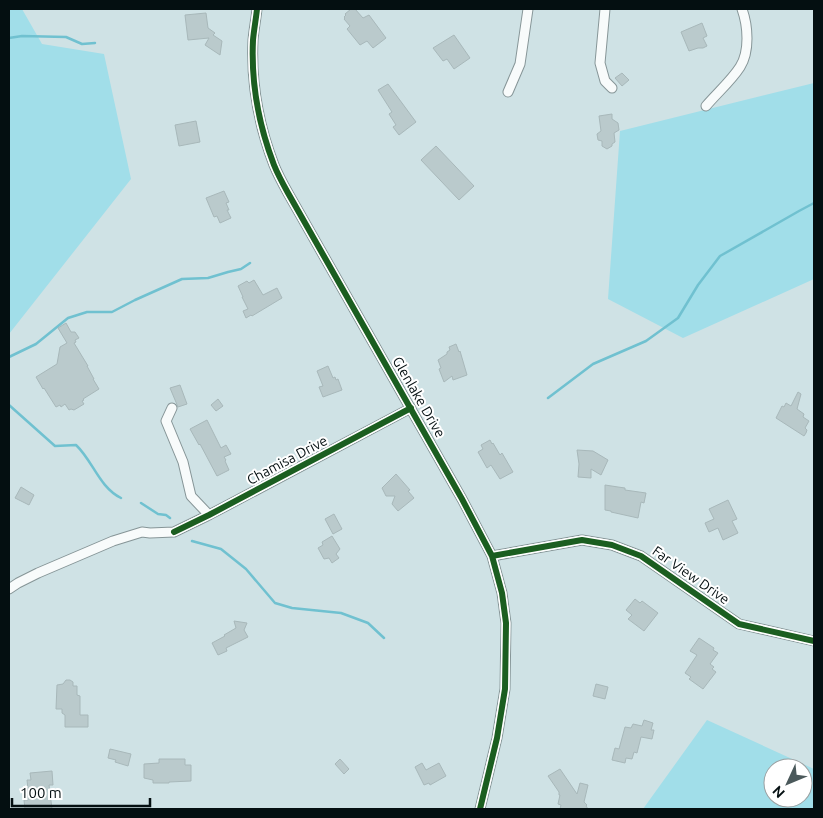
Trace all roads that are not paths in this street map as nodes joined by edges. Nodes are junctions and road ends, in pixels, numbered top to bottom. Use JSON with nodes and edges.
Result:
{"nodes":[{"id":1,"x":257,"y":9,"type":"edge"},
{"id":2,"x":528,"y":9,"type":"edge"},
{"id":3,"x":605,"y":9,"type":"edge"},
{"id":4,"x":742,"y":9,"type":"edge"},
{"id":5,"x":612,"y":88,"type":"dead end"},
{"id":6,"x":508,"y":92,"type":"dead end"},
{"id":7,"x":706,"y":106,"type":"dead end"},
{"id":8,"x":172,"y":408,"type":"dead end"},
{"id":9,"x":411,"y":408,"type":"junction"},
{"id":10,"x":209,"y":515,"type":"junction"},
{"id":11,"x":492,"y":556,"type":"junction"},
{"id":12,"x":9,"y":589,"type":"edge"},
{"id":13,"x":814,"y":641,"type":"edge"},
{"id":14,"x":480,"y":809,"type":"edge"}],
"edges":[{"from":1,"to":9,"type":"street","name":"Glenlake Drive"},
{"from":2,"to":6,"type":"street"},
{"from":3,"to":5,"type":"street"},
{"from":4,"to":7,"type":"street"},
{"from":8,"to":10,"type":"street"},
{"from":9,"to":10,"type":"street","name":"Chamisa Drive"},
{"from":9,"to":11,"type":"street","name":"Glenlake Drive"},
{"from":10,"to":12,"type":"street","name":"Chamisa Drive"},
{"from":11,"to":13,"type":"street","name":"Far View Drive"},
{"from":11,"to":14,"type":"street","name":"Glenlake Drive"}]}
